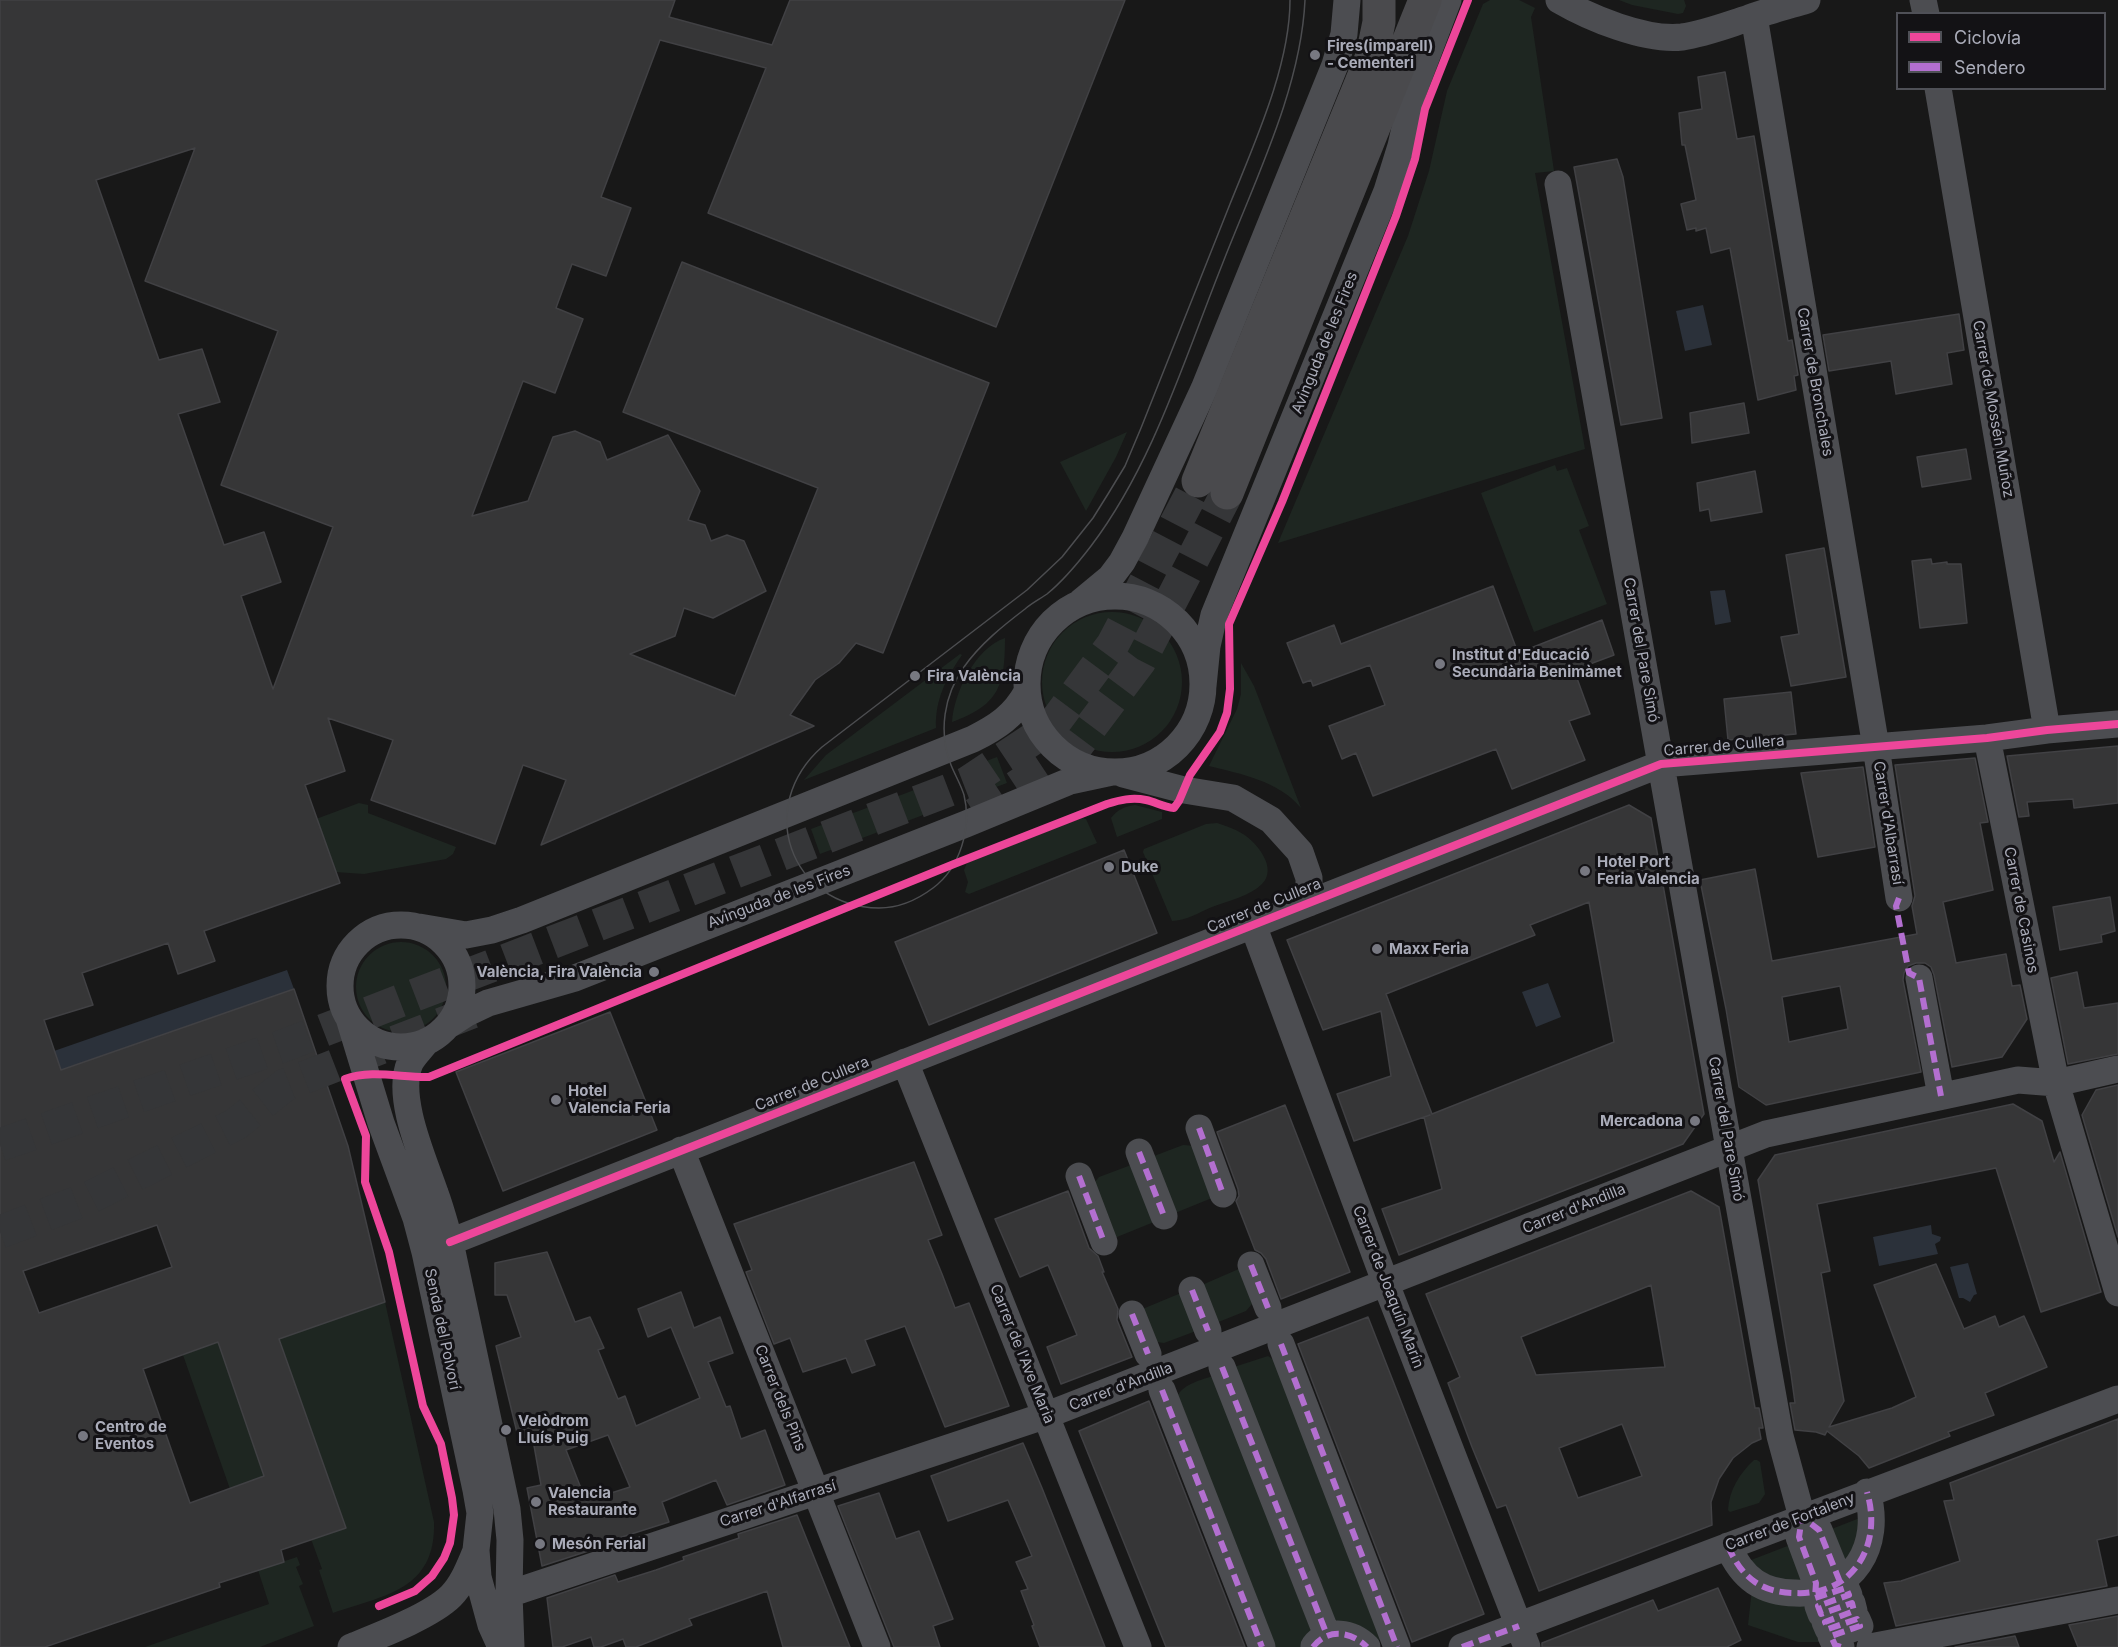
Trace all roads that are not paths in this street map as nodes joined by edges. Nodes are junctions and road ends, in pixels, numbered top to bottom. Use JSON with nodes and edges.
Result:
{"nodes":[{"id":1,"x":1347,"y":0,"type":"edge"},
{"id":2,"x":1379,"y":0,"type":"edge"},
{"id":3,"x":1425,"y":0,"type":"edge"},
{"id":4,"x":1448,"y":0,"type":"edge"},
{"id":5,"x":1806,"y":0,"type":"edge"},
{"id":6,"x":1574,"y":4,"type":"edge"},
{"id":7,"x":1754,"y":16,"type":"junction"},
{"id":8,"x":1938,"y":90,"type":"edge"},
{"id":9,"x":1558,"y":184,"type":"dead end"},
{"id":10,"x":1081,"y":602,"type":"junction"},
{"id":11,"x":1203,"y":686,"type":"junction"},
{"id":12,"x":1027,"y":692,"type":"junction"},
{"id":13,"x":2118,"y":724,"type":"edge"},
{"id":14,"x":2048,"y":730,"type":"junction"},
{"id":15,"x":1987,"y":738,"type":"junction"},
{"id":16,"x":1876,"y":747,"type":"junction"},
{"id":17,"x":1661,"y":764,"type":"junction"},
{"id":18,"x":1117,"y":773,"type":"junction"},
{"id":19,"x":1899,"y":898,"type":"dead end"},
{"id":20,"x":1309,"y":903,"type":"junction"},
{"id":21,"x":1253,"y":925,"type":"junction"},
{"id":22,"x":419,"y":927,"type":"junction"},
{"id":23,"x":1919,"y":978,"type":"dead end"},
{"id":24,"x":349,"y":1018,"type":"junction"},
{"id":25,"x":437,"y":1034,"type":"junction"},
{"id":26,"x":905,"y":1062,"type":"junction"},
{"id":27,"x":2118,"y":1069,"type":"edge"},
{"id":28,"x":2056,"y":1083,"type":"junction"},
{"id":29,"x":1941,"y":1096,"type":"junction"},
{"id":30,"x":1198,"y":1128,"type":"dead end"},
{"id":31,"x":1729,"y":1148,"type":"junction"},
{"id":32,"x":681,"y":1150,"type":"junction"},
{"id":33,"x":1139,"y":1152,"type":"dead end"},
{"id":34,"x":1078,"y":1176,"type":"dead end"},
{"id":35,"x":1223,"y":1194,"type":"dead end"},
{"id":36,"x":1164,"y":1216,"type":"dead end"},
{"id":37,"x":450,"y":1242,"type":"junction"},
{"id":38,"x":1104,"y":1242,"type":"dead end"},
{"id":39,"x":1251,"y":1264,"type":"dead end"},
{"id":40,"x":1386,"y":1284,"type":"junction"},
{"id":41,"x":1192,"y":1290,"type":"dead end"},
{"id":42,"x":2118,"y":1293,"type":"edge"},
{"id":43,"x":1268,"y":1308,"type":"dead end"},
{"id":44,"x":1132,"y":1314,"type":"dead end"},
{"id":45,"x":1208,"y":1331,"type":"dead end"},
{"id":46,"x":1281,"y":1344,"type":"dead end"},
{"id":47,"x":1148,"y":1354,"type":"dead end"},
{"id":48,"x":1222,"y":1367,"type":"dead end"},
{"id":49,"x":1162,"y":1390,"type":"dead end"},
{"id":50,"x":2118,"y":1399,"type":"edge"},
{"id":51,"x":1047,"y":1415,"type":"junction"},
{"id":52,"x":817,"y":1491,"type":"junction"},
{"id":53,"x":1867,"y":1492,"type":"junction"},
{"id":54,"x":1802,"y":1517,"type":"junction"},
{"id":55,"x":1728,"y":1546,"type":"junction"},
{"id":56,"x":476,"y":1550,"type":"junction"},
{"id":57,"x":1824,"y":1591,"type":"junction"},
{"id":58,"x":508,"y":1594,"type":"junction"},
{"id":59,"x":2118,"y":1600,"type":"edge"},
{"id":60,"x":1523,"y":1636,"type":"edge"},
{"id":61,"x":1320,"y":1641,"type":"edge"},
{"id":62,"x":351,"y":1647,"type":"edge"},
{"id":63,"x":501,"y":1647,"type":"edge"},
{"id":64,"x":511,"y":1647,"type":"edge"},
{"id":65,"x":877,"y":1647,"type":"edge"},
{"id":66,"x":1138,"y":1647,"type":"edge"},
{"id":67,"x":1262,"y":1647,"type":"edge"},
{"id":68,"x":1367,"y":1647,"type":"edge"},
{"id":69,"x":1397,"y":1647,"type":"edge"},
{"id":70,"x":1462,"y":1647,"type":"edge"},
{"id":71,"x":1841,"y":1647,"type":"edge"},
{"id":72,"x":1869,"y":1647,"type":"edge"}],
"edges":[{"from":1,"to":10,"type":"street"},
{"from":2,"to":3,"type":"main road"},
{"from":4,"to":11,"type":"street","name":"Avinguda de les Fires"},
{"from":5,"to":7,"type":"street"},
{"from":6,"to":7,"type":"street"},
{"from":7,"to":16,"type":"street","name":"Carrer de Bronchales"},
{"from":8,"to":14,"type":"street","name":"Carrer de Mossén Muñoz"},
{"from":9,"to":17,"type":"street","name":"Carrer del Pare Simó"},
{"from":10,"to":11,"type":"street"},
{"from":10,"to":12,"type":"street"},
{"from":11,"to":18,"type":"street"},
{"from":12,"to":18,"type":"street"},
{"from":12,"to":22,"type":"street"},
{"from":13,"to":14,"type":"street","name":"Carrer de Cullera"},
{"from":14,"to":15,"type":"street","name":"Carrer de Cullera"},
{"from":15,"to":16,"type":"street","name":"Carrer de Cullera"},
{"from":15,"to":28,"type":"street","name":"Carrer de Casinos"},
{"from":16,"to":17,"type":"street","name":"Carrer de Cullera"},
{"from":16,"to":19,"type":"street","name":"Carrer d'Albarrasí"},
{"from":17,"to":20,"type":"street","name":"Carrer de Cullera"},
{"from":17,"to":31,"type":"street","name":"Carrer del Pare Simó"},
{"from":18,"to":20,"type":"street"},
{"from":18,"to":25,"type":"street","name":"Avinguda de les Fires"},
{"from":20,"to":21,"type":"street","name":"Carrer de Cullera"},
{"from":21,"to":26,"type":"street","name":"Carrer de Cullera"},
{"from":21,"to":40,"type":"street","name":"Carrer de Joaquín Marín"},
{"from":22,"to":24,"type":"street"},
{"from":22,"to":25,"type":"street"},
{"from":23,"to":29,"type":"street"},
{"from":24,"to":25,"type":"street"},
{"from":24,"to":56,"type":"street","name":"Senda del Polvorí"},
{"from":25,"to":37,"type":"street","name":"Senda del Polvorí"},
{"from":26,"to":32,"type":"street","name":"Carrer de Cullera"},
{"from":26,"to":51,"type":"street","name":"Carrer de l'Ave Maria"},
{"from":27,"to":28,"type":"street","name":"Carrer d'Andilla"},
{"from":28,"to":29,"type":"street","name":"Carrer d'Andilla"},
{"from":28,"to":42,"type":"street","name":"Carrer de Casinos"},
{"from":29,"to":31,"type":"street","name":"Carrer d'Andilla"},
{"from":30,"to":35,"type":"street"},
{"from":31,"to":40,"type":"street","name":"Carrer d'Andilla"},
{"from":31,"to":54,"type":"street","name":"Carrer del Pare Simó"},
{"from":32,"to":37,"type":"street","name":"Carrer de Cullera"},
{"from":32,"to":52,"type":"street","name":"Carrer dels Pins"},
{"from":33,"to":36,"type":"street"},
{"from":34,"to":38,"type":"street"},
{"from":37,"to":58,"type":"street","name":"Senda del Polvorí"},
{"from":39,"to":43,"type":"street"},
{"from":40,"to":51,"type":"street","name":"Carrer d'Andilla"},
{"from":40,"to":60,"type":"street","name":"Carrer de Joaquín Marín"},
{"from":41,"to":45,"type":"street"},
{"from":44,"to":47,"type":"street"},
{"from":46,"to":69,"type":"street"},
{"from":48,"to":61,"type":"street"},
{"from":49,"to":67,"type":"street"},
{"from":50,"to":53,"type":"street","name":"Carrer de Fortaleny"},
{"from":51,"to":52,"type":"street","name":"Carrer d'Alfarrasí"},
{"from":51,"to":66,"type":"street","name":"Carrer de l'Ave Maria"},
{"from":52,"to":58,"type":"street","name":"Carrer d'Alfarrasí"},
{"from":52,"to":65,"type":"street","name":"Carrer dels Pins"},
{"from":53,"to":54,"type":"street","name":"Carrer de Fortaleny"},
{"from":53,"to":57,"type":"street"},
{"from":54,"to":55,"type":"street","name":"Carrer de Fortaleny"},
{"from":54,"to":57,"type":"street","name":"Carrer del Pare Simó"},
{"from":55,"to":57,"type":"street"},
{"from":55,"to":60,"type":"street","name":"Carrer de Fortaleny"},
{"from":56,"to":62,"type":"street"},
{"from":56,"to":63,"type":"street","name":"Senda del Polvorí"},
{"from":57,"to":71,"type":"street"},
{"from":58,"to":64,"type":"street","name":"Senda del Polvorí"},
{"from":59,"to":72,"type":"street"},
{"from":60,"to":70,"type":"street","name":"Carrer de Fortaleny"},
{"from":61,"to":68,"type":"street"}]}
